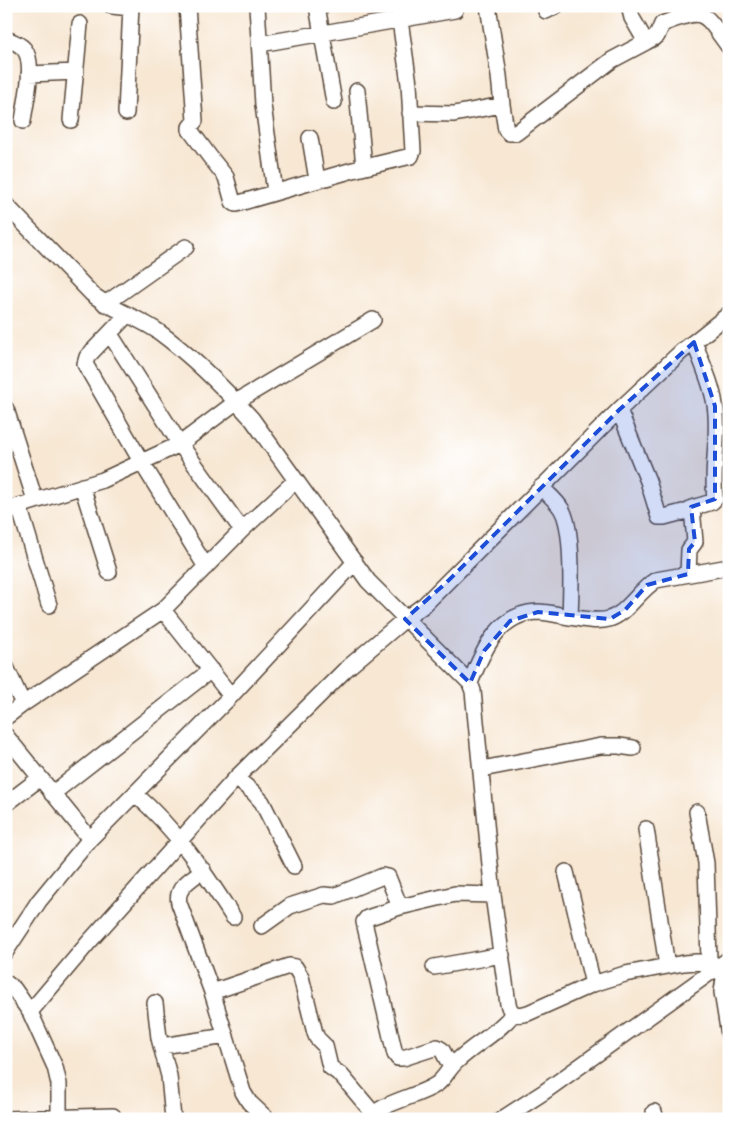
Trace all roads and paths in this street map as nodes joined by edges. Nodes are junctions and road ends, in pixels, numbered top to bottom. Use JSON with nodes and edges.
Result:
{"nodes":[{"id":1,"x":112,"y":6,"type":"edge"},
{"id":2,"x":187,"y":6,"type":"edge"},
{"id":3,"x":257,"y":6,"type":"edge"},
{"id":4,"x":317,"y":6,"type":"edge"},
{"id":5,"x":488,"y":6,"type":"edge"},
{"id":6,"x":629,"y":6,"type":"edge"},
{"id":7,"x":131,"y":7,"type":"edge"},
{"id":8,"x":455,"y":10,"type":"dead end"},
{"id":9,"x":399,"y":13,"type":"edge"},
{"id":10,"x":80,"y":24,"type":"dead end"},
{"id":11,"x":322,"y":33,"type":"junction"},
{"id":12,"x":6,"y":39,"type":"edge"},
{"id":13,"x":646,"y":42,"type":"junction"},
{"id":14,"x":260,"y":44,"type":"junction"},
{"id":15,"x":729,"y":48,"type":"edge"},
{"id":16,"x":76,"y":72,"type":"junction"},
{"id":17,"x":30,"y":74,"type":"junction"},
{"id":18,"x":357,"y":92,"type":"dead end"},
{"id":19,"x":334,"y":102,"type":"dead end"},
{"id":20,"x":502,"y":104,"type":"junction"},
{"id":21,"x":126,"y":113,"type":"dead end"},
{"id":22,"x":410,"y":113,"type":"junction"},
{"id":23,"x":72,"y":120,"type":"dead end"},
{"id":24,"x":23,"y":121,"type":"dead end"},
{"id":25,"x":310,"y":138,"type":"dead end"},
{"id":26,"x":364,"y":167,"type":"junction"},
{"id":27,"x":317,"y":180,"type":"junction"},
{"id":28,"x":275,"y":192,"type":"junction"},
{"id":29,"x":6,"y":205,"type":"edge"},
{"id":30,"x":186,"y":247,"type":"dead end"},
{"id":31,"x":105,"y":304,"type":"junction"},
{"id":32,"x":729,"y":314,"type":"edge"},
{"id":33,"x":127,"y":315,"type":"junction"},
{"id":34,"x":373,"y":320,"type":"dead end"},
{"id":35,"x":110,"y":334,"type":"junction"},
{"id":36,"x":694,"y":342,"type":"junction"},
{"id":37,"x":236,"y":402,"type":"junction"},
{"id":38,"x":6,"y":409,"type":"edge"},
{"id":39,"x":619,"y":410,"type":"junction"},
{"id":40,"x":180,"y":444,"type":"junction"},
{"id":41,"x":142,"y":463,"type":"junction"},
{"id":42,"x":296,"y":481,"type":"junction"},
{"id":43,"x":82,"y":486,"type":"junction"},
{"id":44,"x":541,"y":487,"type":"junction"},
{"id":45,"x":35,"y":500,"type":"junction"},
{"id":46,"x":13,"y":508,"type":"edge"},
{"id":47,"x":683,"y":512,"type":"dead end"},
{"id":48,"x":242,"y":530,"type":"junction"},
{"id":49,"x":355,"y":562,"type":"junction"},
{"id":50,"x":206,"y":567,"type":"junction"},
{"id":51,"x":729,"y":567,"type":"edge"},
{"id":52,"x":109,"y":572,"type":"dead end"},
{"id":53,"x":688,"y":574,"type":"junction"},
{"id":54,"x":50,"y":605,"type":"dead end"},
{"id":55,"x":164,"y":610,"type":"junction"},
{"id":56,"x":570,"y":617,"type":"junction"},
{"id":57,"x":405,"y":619,"type":"junction"},
{"id":58,"x":6,"y":667,"type":"edge"},
{"id":59,"x":211,"y":670,"type":"junction"},
{"id":60,"x":470,"y":684,"type":"junction"},
{"id":61,"x":231,"y":696,"type":"junction"},
{"id":62,"x":23,"y":704,"type":"junction"},
{"id":63,"x":6,"y":717,"type":"edge"},
{"id":64,"x":6,"y":736,"type":"edge"},
{"id":65,"x":633,"y":748,"type":"dead end"},
{"id":66,"x":482,"y":769,"type":"junction"},
{"id":67,"x":40,"y":778,"type":"junction"},
{"id":68,"x":236,"y":778,"type":"junction"},
{"id":69,"x":52,"y":794,"type":"junction"},
{"id":70,"x":135,"y":794,"type":"junction"},
{"id":71,"x":6,"y":804,"type":"edge"},
{"id":72,"x":697,"y":812,"type":"dead end"},
{"id":73,"x":646,"y":829,"type":"dead end"},
{"id":74,"x":90,"y":839,"type":"junction"},
{"id":75,"x":180,"y":842,"type":"junction"},
{"id":76,"x":294,"y":866,"type":"dead end"},
{"id":77,"x":203,"y":870,"type":"junction"},
{"id":78,"x":566,"y":872,"type":"dead end"},
{"id":79,"x":493,"y":895,"type":"junction"},
{"id":80,"x":400,"y":908,"type":"junction"},
{"id":81,"x":233,"y":917,"type":"dead end"},
{"id":82,"x":262,"y":926,"type":"dead end"},
{"id":83,"x":6,"y":951,"type":"edge"},
{"id":84,"x":502,"y":955,"type":"junction"},
{"id":85,"x":719,"y":963,"type":"edge"},
{"id":86,"x":667,"y":966,"type":"junction"},
{"id":87,"x":434,"y":967,"type":"dead end"},
{"id":88,"x":593,"y":984,"type":"junction"},
{"id":89,"x":9,"y":985,"type":"edge"},
{"id":90,"x":212,"y":992,"type":"junction"},
{"id":91,"x":155,"y":1003,"type":"dead end"},
{"id":92,"x":30,"y":1012,"type":"junction"},
{"id":93,"x":513,"y":1014,"type":"junction"},
{"id":94,"x":729,"y":1035,"type":"edge"},
{"id":95,"x":226,"y":1036,"type":"junction"},
{"id":96,"x":162,"y":1046,"type":"junction"},
{"id":97,"x":451,"y":1067,"type":"junction"},
{"id":98,"x":113,"y":1116,"type":"dead end"},
{"id":99,"x":370,"y":1116,"type":"edge"},
{"id":100,"x":6,"y":1118,"type":"edge"},
{"id":101,"x":59,"y":1118,"type":"edge"},
{"id":102,"x":173,"y":1119,"type":"edge"},
{"id":103,"x":267,"y":1119,"type":"edge"},
{"id":104,"x":502,"y":1119,"type":"edge"}],
"edges":[{"from":1,"to":7,"type":"street"},
{"from":2,"to":28,"type":"street"},
{"from":3,"to":14,"type":"street"},
{"from":4,"to":11,"type":"street"},
{"from":5,"to":20,"type":"street"},
{"from":6,"to":13,"type":"street"},
{"from":7,"to":21,"type":"street"},
{"from":8,"to":9,"type":"street"},
{"from":9,"to":11,"type":"street"},
{"from":9,"to":22,"type":"street"},
{"from":10,"to":16,"type":"street"},
{"from":11,"to":14,"type":"street"},
{"from":11,"to":19,"type":"street"},
{"from":12,"to":17,"type":"street"},
{"from":13,"to":15,"type":"street"},
{"from":13,"to":20,"type":"street"},
{"from":14,"to":28,"type":"street"},
{"from":16,"to":17,"type":"street"},
{"from":16,"to":23,"type":"street"},
{"from":17,"to":24,"type":"street"},
{"from":18,"to":26,"type":"street"},
{"from":20,"to":22,"type":"street"},
{"from":22,"to":26,"type":"street"},
{"from":25,"to":27,"type":"street"},
{"from":26,"to":27,"type":"street"},
{"from":27,"to":28,"type":"street"},
{"from":29,"to":31,"type":"street"},
{"from":30,"to":31,"type":"street"},
{"from":31,"to":33,"type":"street"},
{"from":32,"to":36,"type":"street"},
{"from":33,"to":35,"type":"street"},
{"from":33,"to":37,"type":"street"},
{"from":34,"to":37,"type":"street"},
{"from":35,"to":40,"type":"street"},
{"from":35,"to":41,"type":"street"},
{"from":36,"to":39,"type":"street"},
{"from":36,"to":53,"type":"street"},
{"from":37,"to":40,"type":"street"},
{"from":37,"to":42,"type":"street"},
{"from":38,"to":45,"type":"street"},
{"from":39,"to":44,"type":"street"},
{"from":39,"to":47,"type":"street"},
{"from":40,"to":41,"type":"street"},
{"from":40,"to":48,"type":"street"},
{"from":41,"to":43,"type":"street"},
{"from":41,"to":50,"type":"street"},
{"from":42,"to":48,"type":"street"},
{"from":42,"to":49,"type":"street"},
{"from":43,"to":45,"type":"street"},
{"from":43,"to":52,"type":"street"},
{"from":44,"to":56,"type":"street"},
{"from":44,"to":57,"type":"street"},
{"from":45,"to":46,"type":"street"},
{"from":46,"to":54,"type":"street"},
{"from":48,"to":50,"type":"street"},
{"from":49,"to":57,"type":"street"},
{"from":49,"to":61,"type":"street"},
{"from":50,"to":55,"type":"street"},
{"from":51,"to":53,"type":"street"},
{"from":53,"to":56,"type":"street"},
{"from":55,"to":59,"type":"street"},
{"from":55,"to":62,"type":"street"},
{"from":56,"to":60,"type":"street"},
{"from":57,"to":60,"type":"street"},
{"from":57,"to":68,"type":"street"},
{"from":58,"to":62,"type":"street"},
{"from":59,"to":61,"type":"street"},
{"from":59,"to":69,"type":"street"},
{"from":60,"to":66,"type":"street"},
{"from":61,"to":70,"type":"street"},
{"from":62,"to":63,"type":"street"},
{"from":64,"to":67,"type":"street"},
{"from":65,"to":66,"type":"street"},
{"from":66,"to":79,"type":"street"},
{"from":67,"to":69,"type":"street"},
{"from":67,"to":71,"type":"street"},
{"from":68,"to":75,"type":"street"},
{"from":68,"to":76,"type":"street"},
{"from":69,"to":74,"type":"street"},
{"from":70,"to":74,"type":"street"},
{"from":70,"to":75,"type":"street"},
{"from":72,"to":85,"type":"street"},
{"from":73,"to":86,"type":"street"},
{"from":74,"to":83,"type":"street"},
{"from":75,"to":77,"type":"street"},
{"from":75,"to":92,"type":"street"},
{"from":77,"to":81,"type":"street"},
{"from":77,"to":90,"type":"street"},
{"from":78,"to":88,"type":"street"},
{"from":79,"to":80,"type":"street"},
{"from":79,"to":84,"type":"street"},
{"from":80,"to":82,"type":"street"},
{"from":80,"to":97,"type":"street"},
{"from":84,"to":87,"type":"street"},
{"from":84,"to":93,"type":"street"},
{"from":85,"to":86,"type":"street"},
{"from":85,"to":94,"type":"street"},
{"from":85,"to":104,"type":"street"},
{"from":86,"to":88,"type":"street"},
{"from":88,"to":93,"type":"street"},
{"from":89,"to":92,"type":"street"},
{"from":90,"to":95,"type":"street"},
{"from":90,"to":99,"type":"street"},
{"from":91,"to":96,"type":"street"},
{"from":92,"to":101,"type":"street"},
{"from":93,"to":97,"type":"street"},
{"from":95,"to":96,"type":"street"},
{"from":95,"to":103,"type":"street"},
{"from":96,"to":102,"type":"street"},
{"from":97,"to":99,"type":"street"},
{"from":98,"to":101,"type":"street"},
{"from":100,"to":101,"type":"street"}]}
